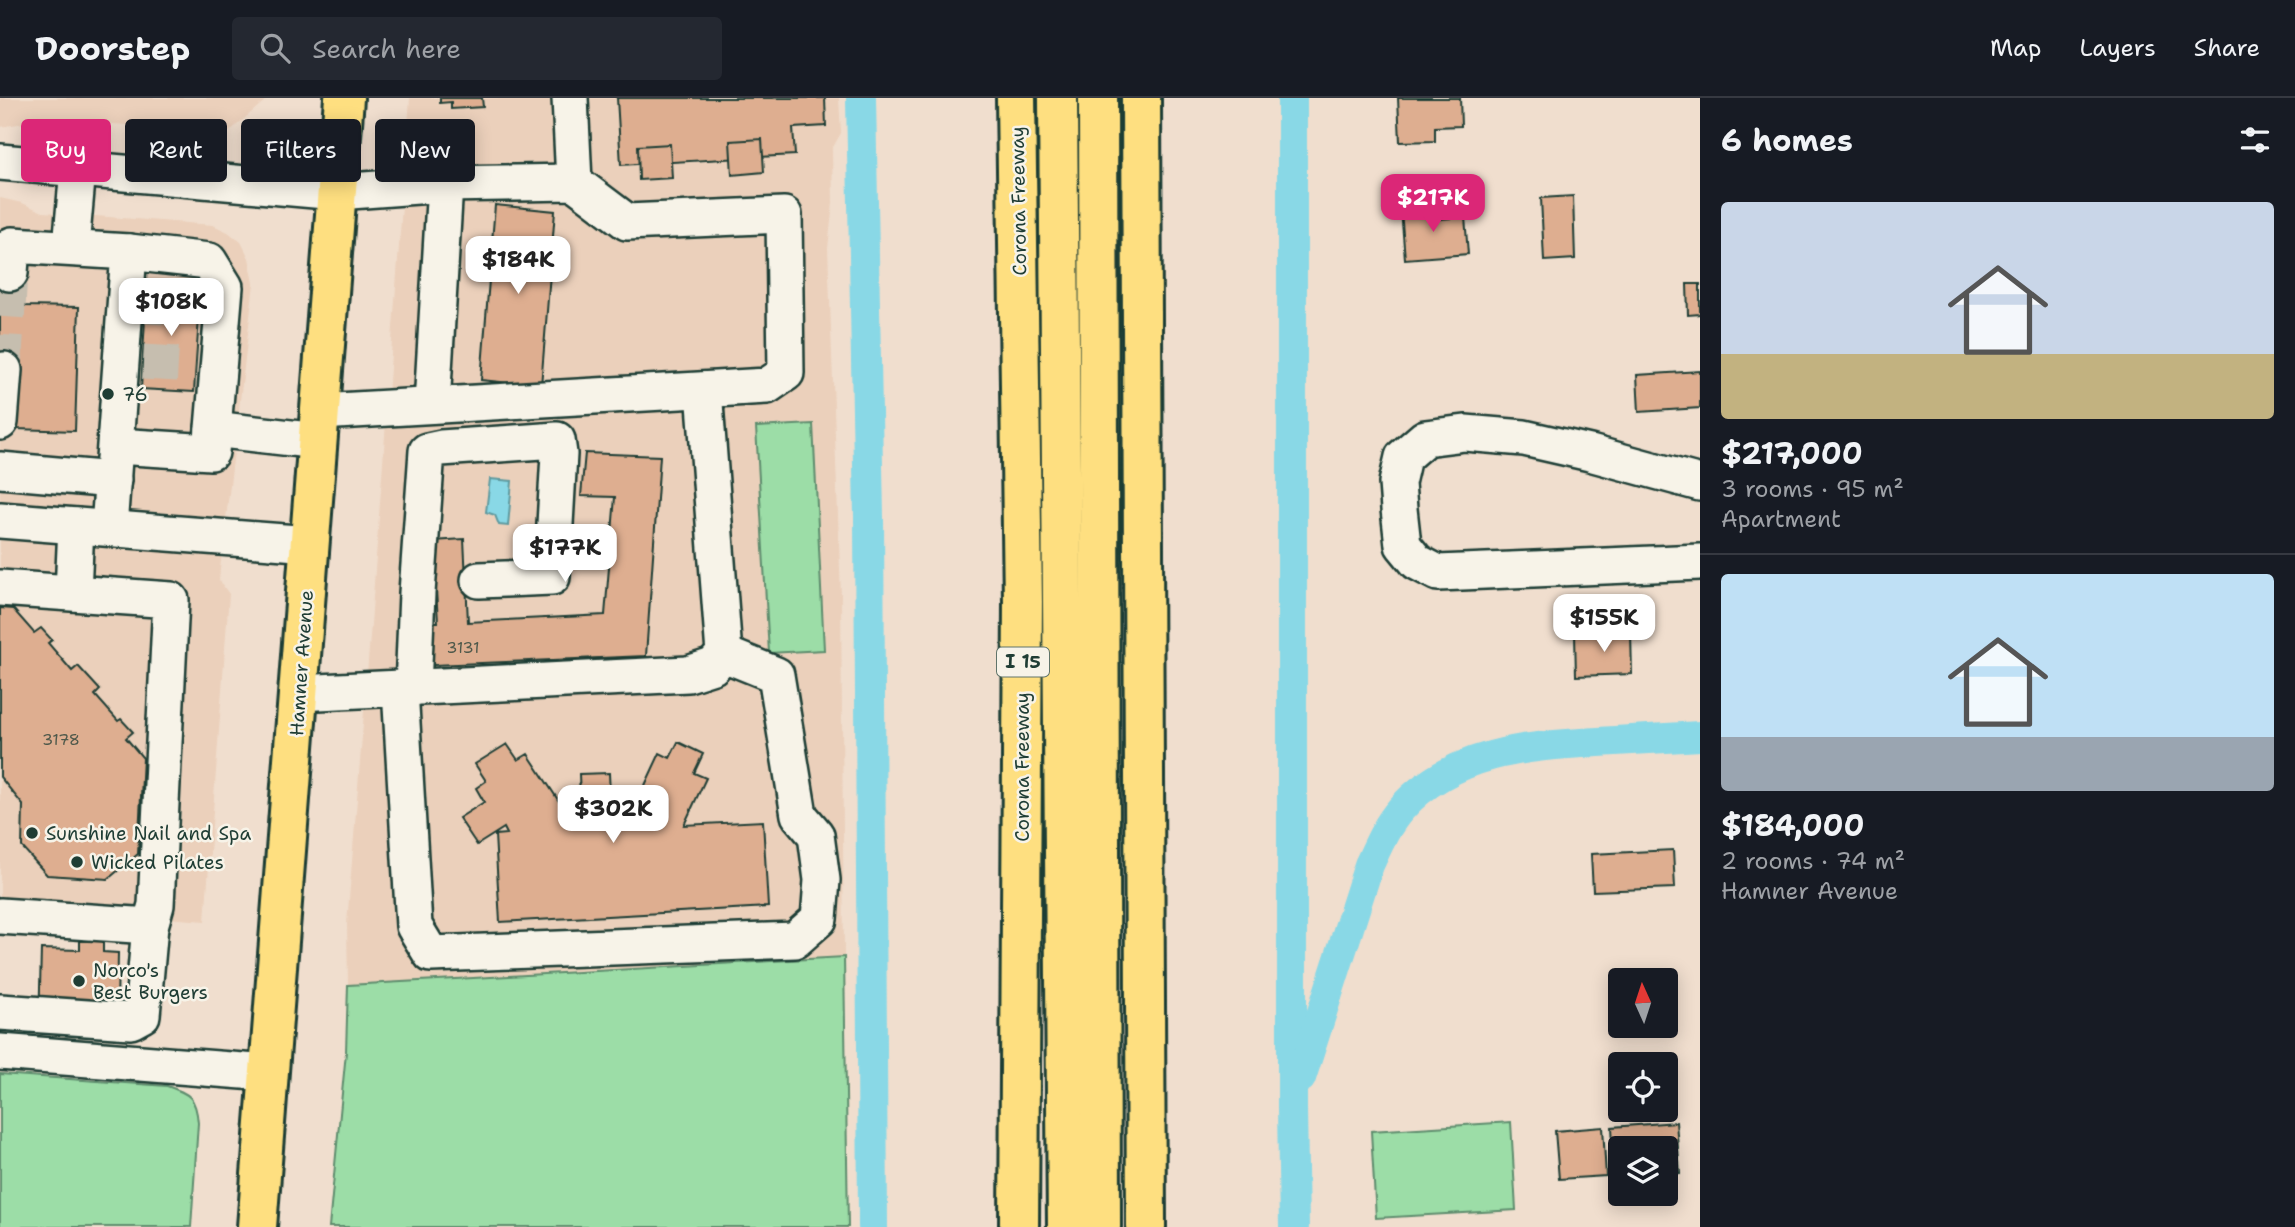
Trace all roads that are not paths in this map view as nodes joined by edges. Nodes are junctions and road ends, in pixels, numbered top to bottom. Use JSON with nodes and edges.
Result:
{"nodes":[{"id":1,"x":344,"y":98,"type":"edge"},
{"id":2,"x":570,"y":98,"type":"edge"},
{"id":3,"x":1016,"y":98,"type":"edge"},
{"id":4,"x":1058,"y":98,"type":"edge"},
{"id":5,"x":1098,"y":98,"type":"edge"},
{"id":6,"x":1141,"y":98,"type":"edge"},
{"id":7,"x":0,"y":162,"type":"edge"},
{"id":8,"x":21,"y":164,"type":"edge"},
{"id":9,"x":111,"y":172,"type":"edge"},
{"id":10,"x":77,"y":182,"type":"edge"},
{"id":11,"x":574,"y":182,"type":"junction"},
{"id":12,"x":445,"y":184,"type":"junction"},
{"id":13,"x":337,"y":192,"type":"junction"},
{"id":14,"x":71,"y":247,"type":"junction"},
{"id":15,"x":130,"y":252,"type":"junction"},
{"id":16,"x":10,"y":273,"type":"tunnel mouth"},
{"id":17,"x":1060,"y":330,"type":"junction"},
{"id":18,"x":1099,"y":334,"type":"junction"},
{"id":19,"x":4,"y":370,"type":"dead end"},
{"id":20,"x":704,"y":390,"type":"junction"},
{"id":21,"x":432,"y":405,"type":"junction"},
{"id":22,"x":0,"y":422,"type":"edge"},
{"id":23,"x":319,"y":426,"type":"junction"},
{"id":24,"x":213,"y":429,"type":"junction"},
{"id":25,"x":116,"y":446,"type":"junction"},
{"id":26,"x":0,"y":470,"type":"edge"},
{"id":27,"x":113,"y":480,"type":"junction"},
{"id":28,"x":1700,"y":483,"type":"edge"},
{"id":29,"x":0,"y":520,"type":"edge"},
{"id":30,"x":93,"y":527,"type":"junction"},
{"id":31,"x":310,"y":544,"type":"junction"},
{"id":32,"x":1700,"y":562,"type":"edge"},
{"id":33,"x":479,"y":580,"type":"dead end"},
{"id":34,"x":0,"y":588,"type":"edge"},
{"id":35,"x":73,"y":592,"type":"junction"},
{"id":36,"x":1023,"y":602,"type":"junction"},
{"id":37,"x":1142,"y":602,"type":"junction"},
{"id":38,"x":724,"y":654,"type":"junction"},
{"id":39,"x":406,"y":688,"type":"junction"},
{"id":40,"x":298,"y":693,"type":"junction"},
{"id":41,"x":0,"y":916,"type":"edge"},
{"id":42,"x":150,"y":926,"type":"junction"},
{"id":43,"x":0,"y":1013,"type":"edge"},
{"id":44,"x":0,"y":1052,"type":"edge"},
{"id":45,"x":269,"y":1073,"type":"junction"},
{"id":46,"x":257,"y":1227,"type":"edge"},
{"id":47,"x":1019,"y":1227,"type":"edge"},
{"id":48,"x":1067,"y":1227,"type":"edge"},
{"id":49,"x":1101,"y":1227,"type":"edge"},
{"id":50,"x":1146,"y":1227,"type":"edge"}],
"edges":[{"from":1,"to":13,"type":"main road","name":"Hamner Avenue"},
{"from":2,"to":11,"type":"street"},
{"from":3,"to":36,"type":"main road","name":"Corona Freeway","number":"I 15"},
{"from":4,"to":17,"type":"main road"},
{"from":5,"to":18,"type":"main road"},
{"from":6,"to":37,"type":"main road"},
{"from":7,"to":8,"type":"street"},
{"from":9,"to":13,"type":"street"},
{"from":10,"to":14,"type":"street"},
{"from":11,"to":12,"type":"street"},
{"from":11,"to":20,"type":"street"},
{"from":12,"to":13,"type":"street"},
{"from":12,"to":21,"type":"street"},
{"from":13,"to":23,"type":"main road","name":"Hamner Avenue"},
{"from":14,"to":15,"type":"street"},
{"from":14,"to":16,"type":"street"},
{"from":15,"to":24,"type":"street"},
{"from":15,"to":25,"type":"street"},
{"from":17,"to":36,"type":"main road","number":"I 15"},
{"from":17,"to":48,"type":"main road"},
{"from":18,"to":37,"type":"main road"},
{"from":18,"to":49,"type":"main road"},
{"from":19,"to":22,"type":"street"},
{"from":20,"to":21,"type":"street"},
{"from":20,"to":38,"type":"street"},
{"from":21,"to":23,"type":"street"},
{"from":23,"to":24,"type":"street"},
{"from":23,"to":31,"type":"main road","name":"Hamner Avenue"},
{"from":24,"to":25,"type":"street"},
{"from":25,"to":27,"type":"street"},
{"from":26,"to":27,"type":"street"},
{"from":27,"to":30,"type":"street"},
{"from":28,"to":32,"type":"street"},
{"from":29,"to":30,"type":"street"},
{"from":30,"to":31,"type":"street"},
{"from":30,"to":35,"type":"street"},
{"from":31,"to":40,"type":"main road","name":"Hamner Avenue"},
{"from":33,"to":39,"type":"street"},
{"from":34,"to":35,"type":"street"},
{"from":35,"to":42,"type":"street"},
{"from":36,"to":47,"type":"main road","name":"Corona Freeway","number":"I 15"},
{"from":37,"to":50,"type":"main road"},
{"from":38,"to":39,"type":"street"},
{"from":38,"to":39,"type":"street"},
{"from":39,"to":40,"type":"street"},
{"from":40,"to":45,"type":"main road","name":"Hamner Avenue"},
{"from":41,"to":42,"type":"street"},
{"from":42,"to":43,"type":"street"},
{"from":44,"to":45,"type":"street"},
{"from":45,"to":46,"type":"main road","name":"Hamner Avenue"}]}
